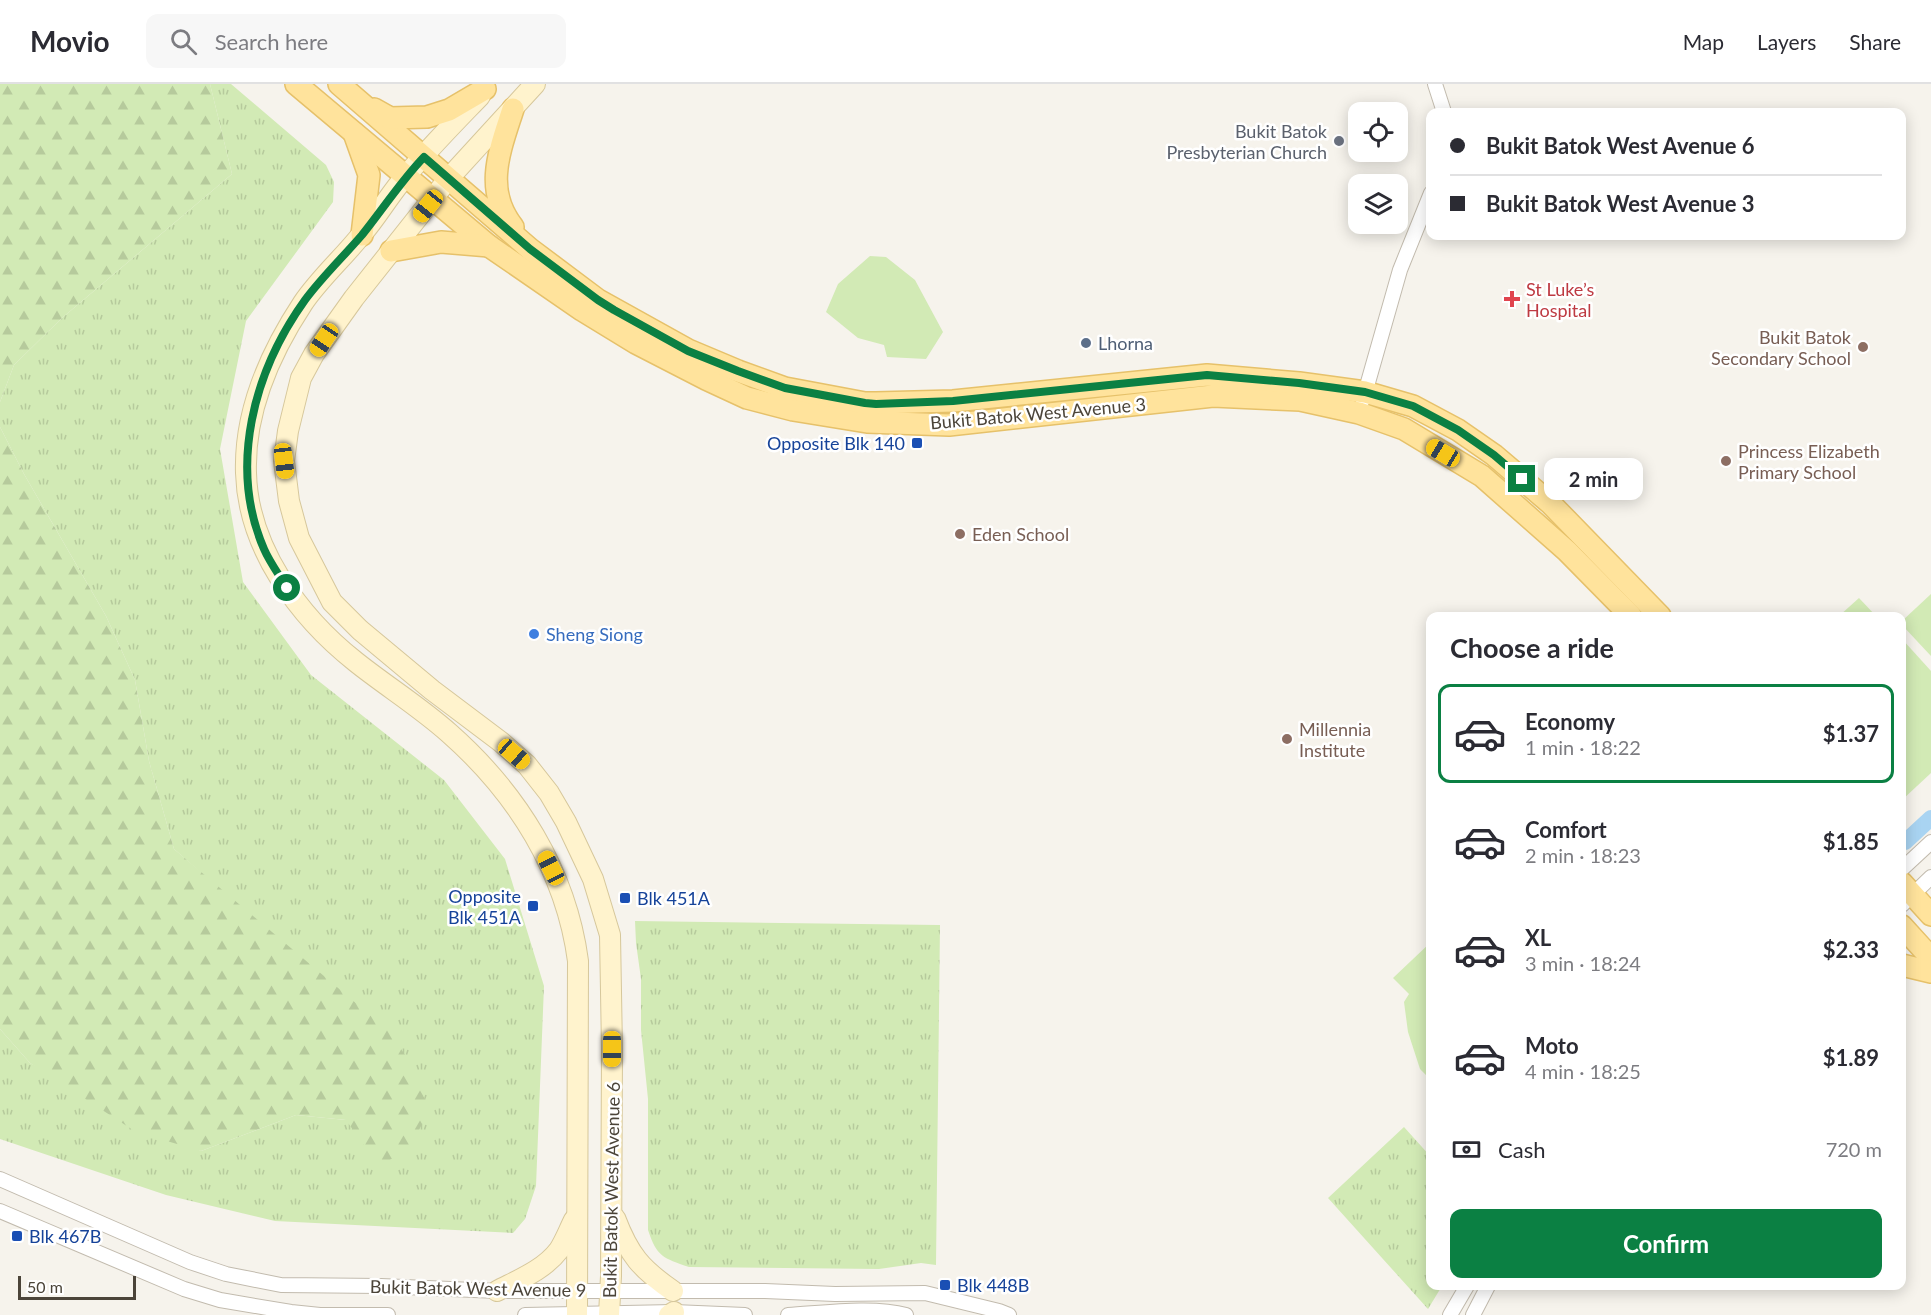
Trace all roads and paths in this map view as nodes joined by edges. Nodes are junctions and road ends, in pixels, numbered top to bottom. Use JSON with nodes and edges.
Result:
{"nodes":[{"id":1,"x":296,"y":84,"type":"edge"},
{"id":2,"x":339,"y":84,"type":"edge"},
{"id":3,"x":535,"y":84,"type":"edge"},
{"id":4,"x":1436,"y":84,"type":"edge"},
{"id":5,"x":488,"y":87,"type":"edge"},
{"id":6,"x":358,"y":100,"type":"junction"},
{"id":7,"x":1443,"y":108,"type":"edge"},
{"id":8,"x":513,"y":109,"type":"junction"},
{"id":9,"x":354,"y":133,"type":"junction"},
{"id":10,"x":424,"y":157,"type":"junction"},
{"id":11,"x":406,"y":176,"type":"junction"},
{"id":12,"x":449,"y":178,"type":"junction"},
{"id":13,"x":433,"y":199,"type":"junction"},
{"id":14,"x":1426,"y":205,"type":"edge"},
{"id":15,"x":362,"y":235,"type":"junction"},
{"id":16,"x":489,"y":246,"type":"junction"},
{"id":17,"x":530,"y":249,"type":"junction"},
{"id":18,"x":391,"y":251,"type":"junction"},
{"id":19,"x":1365,"y":392,"type":"junction"},
{"id":20,"x":1359,"y":413,"type":"junction"},
{"id":21,"x":1627,"y":612,"type":"edge"},
{"id":22,"x":1656,"y":612,"type":"edge"},
{"id":23,"x":1931,"y":842,"type":"edge"},
{"id":24,"x":1906,"y":865,"type":"edge"},
{"id":25,"x":1931,"y":877,"type":"edge"},
{"id":26,"x":1906,"y":893,"type":"edge"},
{"id":27,"x":1906,"y":895,"type":"edge"},
{"id":28,"x":1931,"y":915,"type":"edge"},
{"id":29,"x":1906,"y":930,"type":"edge"},
{"id":30,"x":1931,"y":958,"type":"edge"},
{"id":31,"x":1906,"y":966,"type":"edge"},
{"id":32,"x":1931,"y":972,"type":"edge"},
{"id":33,"x":0,"y":1179,"type":"edge"},
{"id":34,"x":611,"y":1208,"type":"junction"},
{"id":35,"x":0,"y":1211,"type":"edge"},
{"id":36,"x":577,"y":1212,"type":"junction"},
{"id":37,"x":1465,"y":1290,"type":"edge"},
{"id":38,"x":1486,"y":1290,"type":"edge"},
{"id":39,"x":497,"y":1291,"type":"junction"},
{"id":40,"x":577,"y":1291,"type":"junction"},
{"id":41,"x":611,"y":1291,"type":"junction"},
{"id":42,"x":673,"y":1291,"type":"junction"},
{"id":43,"x":262,"y":1311,"type":"edge"},
{"id":44,"x":672,"y":1313,"type":"edge"},
{"id":45,"x":577,"y":1314,"type":"edge"},
{"id":46,"x":609,"y":1314,"type":"edge"},
{"id":47,"x":320,"y":1315,"type":"edge"},
{"id":48,"x":388,"y":1315,"type":"edge"},
{"id":49,"x":525,"y":1315,"type":"edge"},
{"id":50,"x":745,"y":1315,"type":"edge"},
{"id":51,"x":788,"y":1315,"type":"edge"},
{"id":52,"x":906,"y":1315,"type":"edge"},
{"id":53,"x":1009,"y":1315,"type":"edge"},
{"id":54,"x":1450,"y":1315,"type":"edge"},
{"id":55,"x":1473,"y":1315,"type":"edge"}],
"edges":[{"from":1,"to":9,"type":"main road","name":"Bukit Batok West Avenue 3"},
{"from":2,"to":6,"type":"main road","name":"Bukit Batok West Avenue 3"},
{"from":3,"to":8,"type":"street","name":"Bukit Batok West Avenue 6"},
{"from":4,"to":7,"type":"street"},
{"from":5,"to":6,"type":"main road"},
{"from":5,"to":10,"type":"street","name":"Bukit Batok West Avenue 6"},
{"from":6,"to":10,"type":"main road","name":"Bukit Batok West Avenue 3"},
{"from":8,"to":12,"type":"street","name":"Bukit Batok West Avenue 6"},
{"from":8,"to":17,"type":"main road"},
{"from":9,"to":11,"type":"main road","name":"Bukit Batok West Avenue 3"},
{"from":9,"to":15,"type":"main road"},
{"from":10,"to":11,"type":"street","name":"Bukit Batok West Avenue 6"},
{"from":10,"to":12,"type":"main road","name":"Bukit Batok West Avenue 3"},
{"from":11,"to":13,"type":"main road","name":"Bukit Batok West Avenue 3"},
{"from":11,"to":15,"type":"street","name":"Bukit Batok West Avenue 6"},
{"from":12,"to":13,"type":"street","name":"Bukit Batok West Avenue 6"},
{"from":12,"to":17,"type":"main road","name":"Bukit Batok West Avenue 3"},
{"from":13,"to":16,"type":"main road","name":"Bukit Batok West Avenue 3"},
{"from":13,"to":18,"type":"street","name":"Bukit Batok West Avenue 6"},
{"from":14,"to":19,"type":"street"},
{"from":15,"to":36,"type":"street","name":"Bukit Batok West Avenue 6"},
{"from":16,"to":18,"type":"main road"},
{"from":16,"to":20,"type":"main road","name":"Bukit Batok West Avenue 3"},
{"from":17,"to":19,"type":"main road","name":"Bukit Batok West Avenue 3"},
{"from":18,"to":34,"type":"street","name":"Bukit Batok West Avenue 6"},
{"from":19,"to":20,"type":"street"},
{"from":19,"to":22,"type":"main road","name":"Bukit Batok West Avenue 3"},
{"from":20,"to":21,"type":"main road","name":"Bukit Batok West Avenue 3"},
{"from":23,"to":24,"type":"street"},
{"from":25,"to":26,"type":"street"},
{"from":27,"to":28,"type":"main road"},
{"from":29,"to":30,"type":"main road"},
{"from":31,"to":32,"type":"main road"},
{"from":33,"to":39,"type":"street","name":"Bukit Batok West Avenue 9"},
{"from":34,"to":41,"type":"street","name":"Bukit Batok West Avenue 6"},
{"from":34,"to":42,"type":"street"},
{"from":35,"to":43,"type":"street","name":"Bukit Batok West Avenue 9"},
{"from":36,"to":39,"type":"street"},
{"from":36,"to":40,"type":"street","name":"Bukit Batok West Avenue 6"},
{"from":37,"to":54,"type":"street"},
{"from":38,"to":55,"type":"street"},
{"from":39,"to":40,"type":"street","name":"Bukit Batok West Avenue 9"},
{"from":40,"to":41,"type":"street","name":"Bukit Batok West Avenue 9"},
{"from":40,"to":45,"type":"street","name":"Bukit Batok West Avenue 6"},
{"from":41,"to":42,"type":"street","name":"Bukit Batok West Avenue 9"},
{"from":41,"to":46,"type":"street","name":"Bukit Batok West Avenue 6"},
{"from":42,"to":53,"type":"street","name":"Bukit Batok West Avenue 9"},
{"from":43,"to":47,"type":"street","name":"Bukit Batok West Avenue 9"},
{"from":44,"to":46,"type":"street","name":"Bukit Batok West Avenue 9"},
{"from":44,"to":50,"type":"street","name":"Bukit Batok West Avenue 9"},
{"from":45,"to":46,"type":"street","name":"Bukit Batok West Avenue 9"},
{"from":45,"to":49,"type":"street","name":"Bukit Batok West Avenue 9"},
{"from":47,"to":48,"type":"street","name":"Bukit Batok West Avenue 9"},
{"from":51,"to":52,"type":"street"}]}
